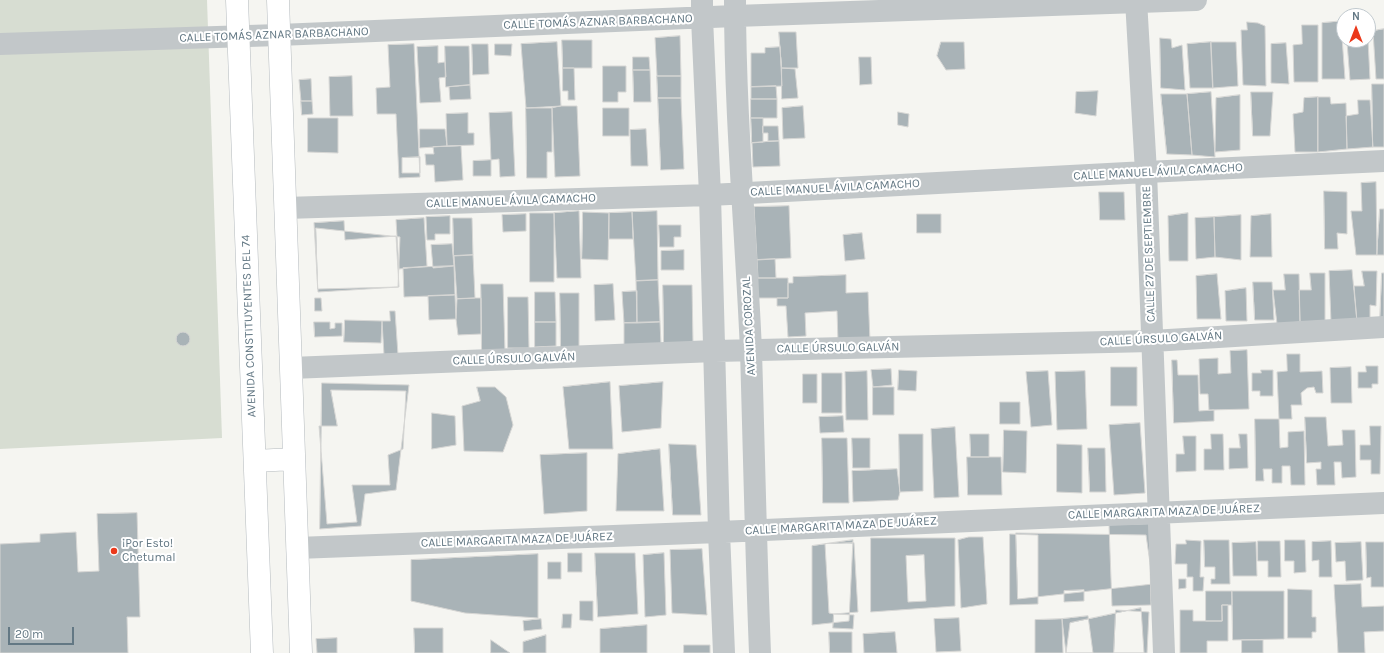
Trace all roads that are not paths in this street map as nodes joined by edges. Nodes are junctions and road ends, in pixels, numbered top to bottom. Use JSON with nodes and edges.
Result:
{"nodes":[{"id":1,"x":237,"y":0,"type":"edge"},
{"id":2,"x":278,"y":0,"type":"edge"},
{"id":3,"x":1196,"y":0,"type":"edge"},
{"id":4,"x":1136,"y":2,"type":"edge"},
{"id":5,"x":735,"y":8,"type":"edge"},
{"id":6,"x":702,"y":9,"type":"edge"},
{"id":7,"x":279,"y":35,"type":"junction"},
{"id":8,"x":238,"y":36,"type":"junction"},
{"id":9,"x":0,"y":44,"type":"edge"},
{"id":10,"x":1384,"y":162,"type":"edge"},
{"id":11,"x":1146,"y":172,"type":"junction"},
{"id":12,"x":742,"y":193,"type":"junction"},
{"id":13,"x":710,"y":195,"type":"junction"},
{"id":14,"x":285,"y":208,"type":"junction"},
{"id":15,"x":1384,"y":327,"type":"edge"},
{"id":16,"x":1152,"y":340,"type":"junction"},
{"id":17,"x":715,"y":351,"type":"junction"},
{"id":18,"x":751,"y":351,"type":"junction"},
{"id":19,"x":291,"y":368,"type":"junction"},
{"id":20,"x":294,"y":459,"type":"junction"},
{"id":21,"x":255,"y":461,"type":"junction"},
{"id":22,"x":1384,"y":503,"type":"edge"},
{"id":23,"x":1159,"y":512,"type":"junction"},
{"id":24,"x":755,"y":530,"type":"junction"},
{"id":25,"x":719,"y":532,"type":"junction"},
{"id":26,"x":297,"y":548,"type":"junction"},
{"id":27,"x":262,"y":653,"type":"edge"},
{"id":28,"x":301,"y":653,"type":"edge"},
{"id":29,"x":724,"y":653,"type":"edge"},
{"id":30,"x":760,"y":653,"type":"edge"},
{"id":31,"x":1164,"y":653,"type":"edge"}],
"edges":[{"from":1,"to":8,"type":"main road","name":"AVENIDA CONSTITUYENTES DEL 74"},
{"from":2,"to":7,"type":"main road"},
{"from":3,"to":4,"type":"street","name":"CALLE TOMÁS AZNAR BARBACHANO"},
{"from":4,"to":5,"type":"street","name":"CALLE TOMÁS AZNAR BARBACHANO"},
{"from":4,"to":11,"type":"street","name":"CALLE 27 DE SEPTIEMBRE"},
{"from":5,"to":6,"type":"street","name":"CALLE TOMÁS AZNAR BARBACHANO"},
{"from":5,"to":12,"type":"street","name":"AVENIDA COROZAL"},
{"from":6,"to":7,"type":"street","name":"CALLE TOMÁS AZNAR BARBACHANO"},
{"from":6,"to":13,"type":"street"},
{"from":7,"to":8,"type":"street","name":"CALLE TOMÁS AZNAR BARBACHANO"},
{"from":7,"to":14,"type":"main road"},
{"from":8,"to":9,"type":"street","name":"CALLE TOMÁS AZNAR BARBACHANO"},
{"from":8,"to":21,"type":"main road","name":"AVENIDA CONSTITUYENTES DEL 74"},
{"from":10,"to":11,"type":"street","name":"CALLE MANUEL ÁVILA CAMACHO"},
{"from":11,"to":12,"type":"street","name":"CALLE MANUEL ÁVILA CAMACHO"},
{"from":11,"to":16,"type":"street","name":"CALLE 27 DE SEPTIEMBRE"},
{"from":12,"to":13,"type":"street","name":"CALLE MANUEL ÁVILA CAMACHO"},
{"from":12,"to":18,"type":"street","name":"AVENIDA COROZAL"},
{"from":13,"to":14,"type":"street","name":"CALLE MANUEL ÁVILA CAMACHO"},
{"from":13,"to":17,"type":"street"},
{"from":14,"to":19,"type":"main road"},
{"from":15,"to":16,"type":"street","name":"CALLE ÚRSULO GALVÁN"},
{"from":16,"to":18,"type":"street","name":"CALLE ÚRSULO GALVÁN"},
{"from":16,"to":23,"type":"street","name":"CALLE 27 DE SEPTIEMBRE"},
{"from":17,"to":18,"type":"street","name":"CALLE ÚRSULO GALVÁN"},
{"from":17,"to":19,"type":"street","name":"CALLE ÚRSULO GALVÁN"},
{"from":17,"to":25,"type":"street"},
{"from":18,"to":24,"type":"street","name":"AVENIDA COROZAL"},
{"from":19,"to":20,"type":"main road"},
{"from":20,"to":21,"type":"main road"},
{"from":20,"to":26,"type":"main road"},
{"from":21,"to":27,"type":"main road","name":"AVENIDA CONSTITUYENTES DEL 74"},
{"from":22,"to":23,"type":"street","name":"CALLE MARGARITA MAZA DE JUÁREZ"},
{"from":23,"to":24,"type":"street","name":"CALLE MARGARITA MAZA DE JUÁREZ"},
{"from":23,"to":31,"type":"street","name":"CALLE 27 DE SEPTIEMBRE"},
{"from":24,"to":25,"type":"street","name":"CALLE MARGARITA MAZA DE JUÁREZ"},
{"from":24,"to":30,"type":"street","name":"AVENIDA COROZAL"},
{"from":25,"to":26,"type":"street","name":"CALLE MARGARITA MAZA DE JUÁREZ"},
{"from":25,"to":29,"type":"street"},
{"from":26,"to":28,"type":"main road"}]}
